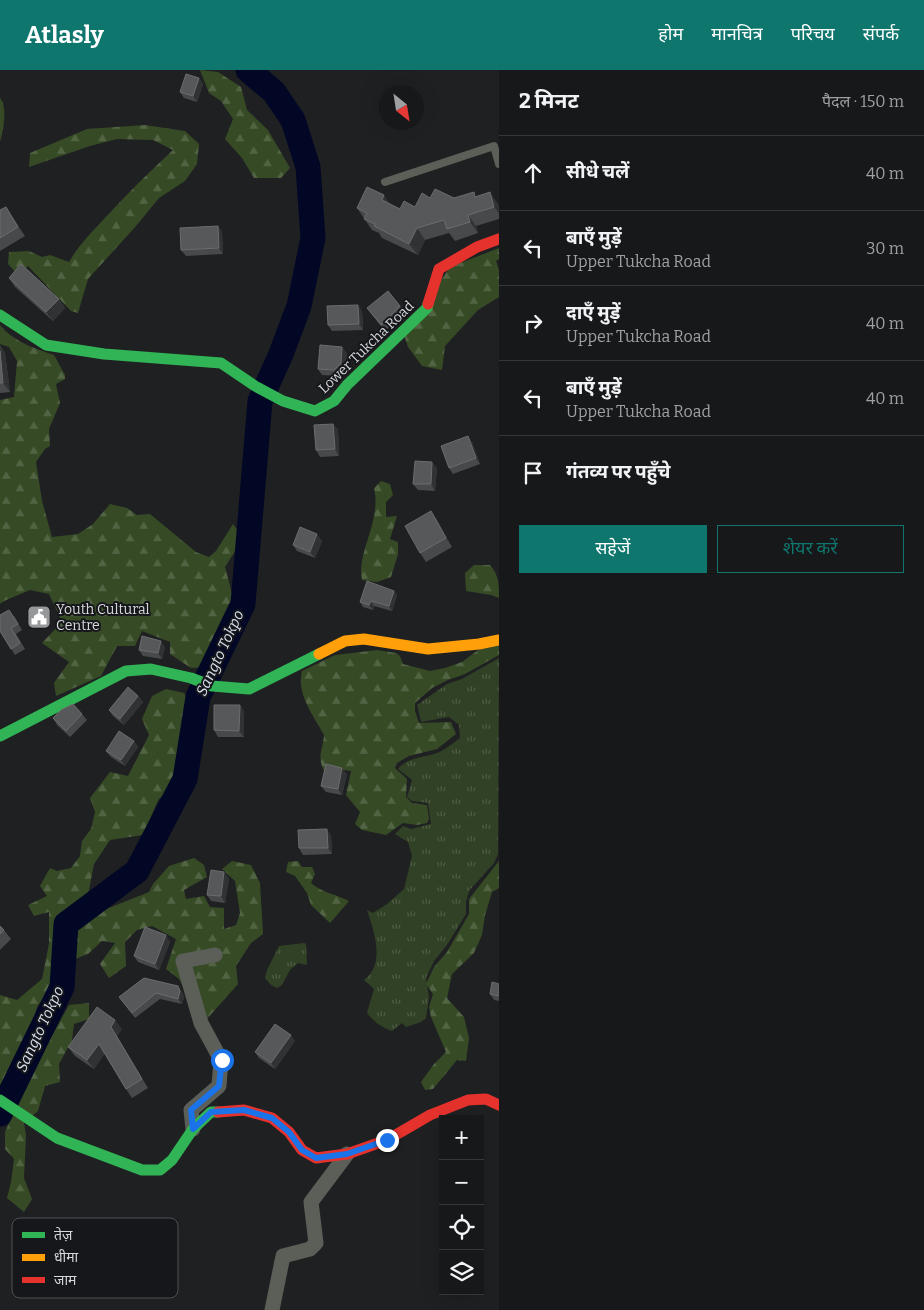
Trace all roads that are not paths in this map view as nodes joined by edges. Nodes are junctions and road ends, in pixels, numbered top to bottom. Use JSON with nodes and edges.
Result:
{"nodes":[{"id":1,"x":499,"y":164,"type":"edge"},
{"id":2,"x":385,"y":182,"type":"dead end"},
{"id":3,"x":499,"y":239,"type":"edge"},
{"id":4,"x":0,"y":315,"type":"edge"},
{"id":5,"x":499,"y":640,"type":"edge"},
{"id":6,"x":0,"y":736,"type":"edge"},
{"id":7,"x":215,"y":955,"type":"dead end"},
{"id":8,"x":0,"y":1100,"type":"edge"},
{"id":9,"x":499,"y":1105,"type":"edge"},
{"id":10,"x":193,"y":1129,"type":"junction"},
{"id":11,"x":347,"y":1154,"type":"junction"},
{"id":12,"x":272,"y":1310,"type":"edge"}],
"edges":[{"from":1,"to":2,"type":"lane"},
{"from":3,"to":4,"type":"street","name":"Lower Tukcha Road"},
{"from":5,"to":6,"type":"street"},
{"from":7,"to":10,"type":"street"},
{"from":8,"to":10,"type":"street"},
{"from":9,"to":11,"type":"street"},
{"from":10,"to":11,"type":"street"},
{"from":11,"to":12,"type":"street"}]}
